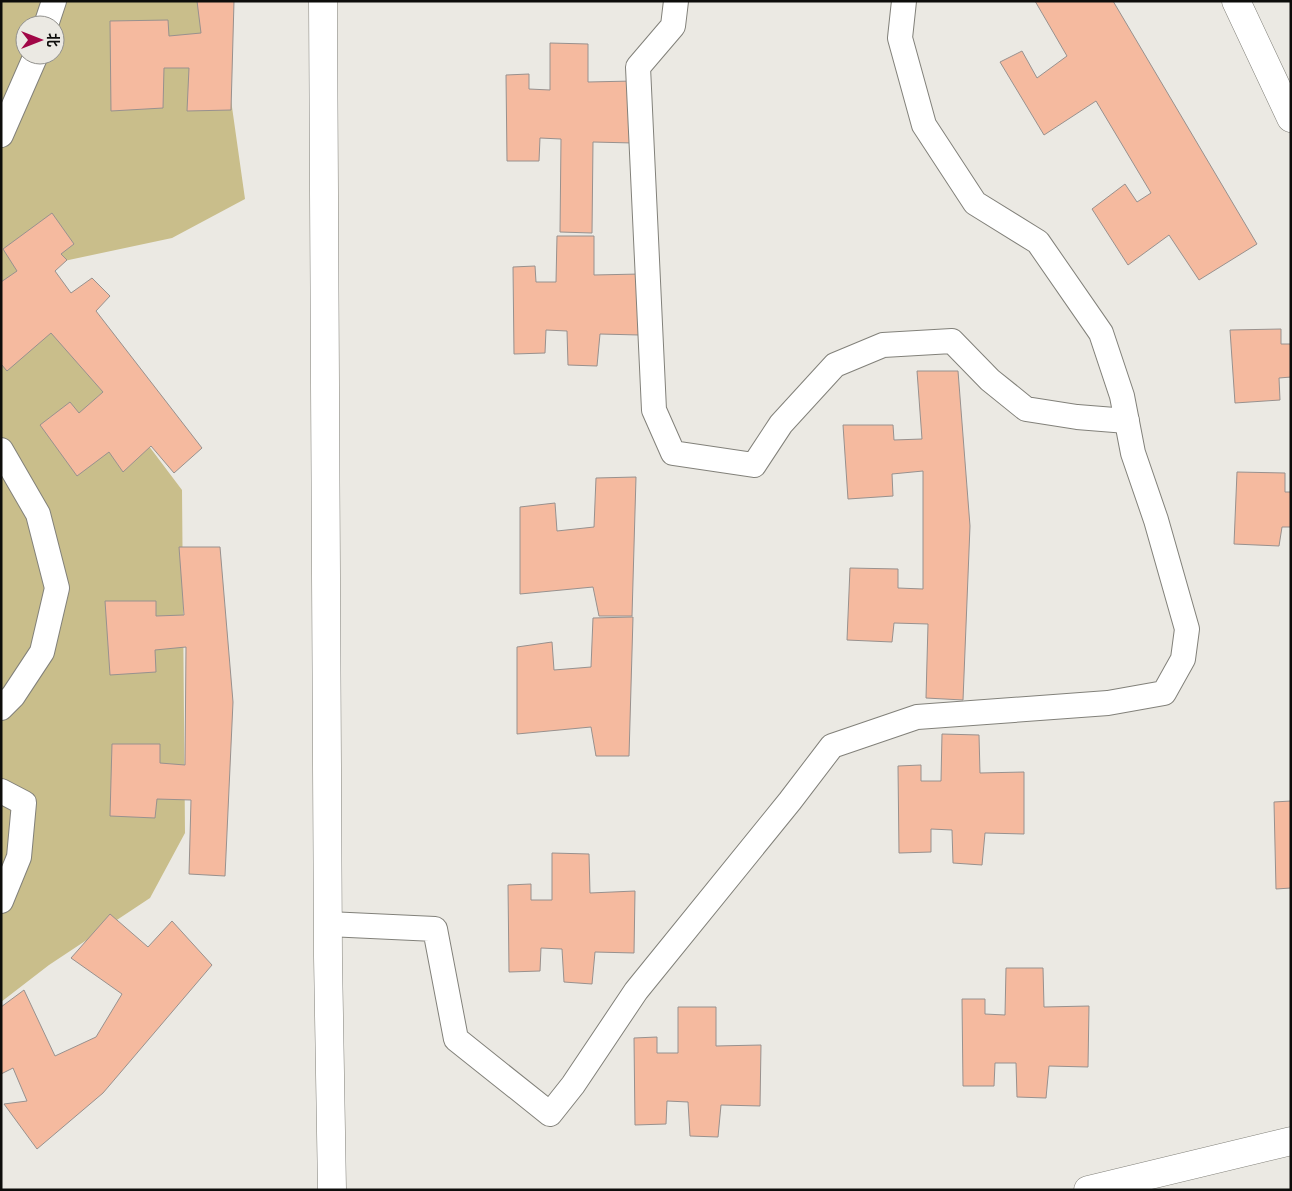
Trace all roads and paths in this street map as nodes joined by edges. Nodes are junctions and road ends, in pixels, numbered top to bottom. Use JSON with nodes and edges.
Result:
{"nodes":[{"id":1,"x":54,"y":1,"type":"edge"},
{"id":2,"x":323,"y":1,"type":"edge"},
{"id":3,"x":676,"y":1,"type":"edge"},
{"id":4,"x":904,"y":1,"type":"edge"},
{"id":5,"x":1236,"y":1,"type":"edge"},
{"id":6,"x":49,"y":15,"type":"edge"},
{"id":7,"x":32,"y":65,"type":"edge"},
{"id":8,"x":1291,"y":118,"type":"edge"},
{"id":9,"x":1,"y":136,"type":"edge"},
{"id":10,"x":1127,"y":422,"type":"junction"},
{"id":11,"x":1,"y":450,"type":"edge"},
{"id":12,"x":1,"y":708,"type":"edge"},
{"id":13,"x":1,"y":791,"type":"edge"},
{"id":14,"x":1,"y":901,"type":"edge"},
{"id":15,"x":328,"y":924,"type":"junction"},
{"id":16,"x":1291,"y":1141,"type":"edge"},
{"id":17,"x":332,"y":1190,"type":"edge"},
{"id":18,"x":1088,"y":1190,"type":"edge"}],
"edges":[{"from":1,"to":6,"type":"street"},
{"from":2,"to":15,"type":"main road"},
{"from":3,"to":10,"type":"street"},
{"from":4,"to":10,"type":"street"},
{"from":5,"to":8,"type":"main road"},
{"from":7,"to":9,"type":"street"},
{"from":10,"to":15,"type":"street"},
{"from":11,"to":12,"type":"street"},
{"from":13,"to":14,"type":"street"},
{"from":15,"to":17,"type":"main road"},
{"from":16,"to":18,"type":"main road"}]}
